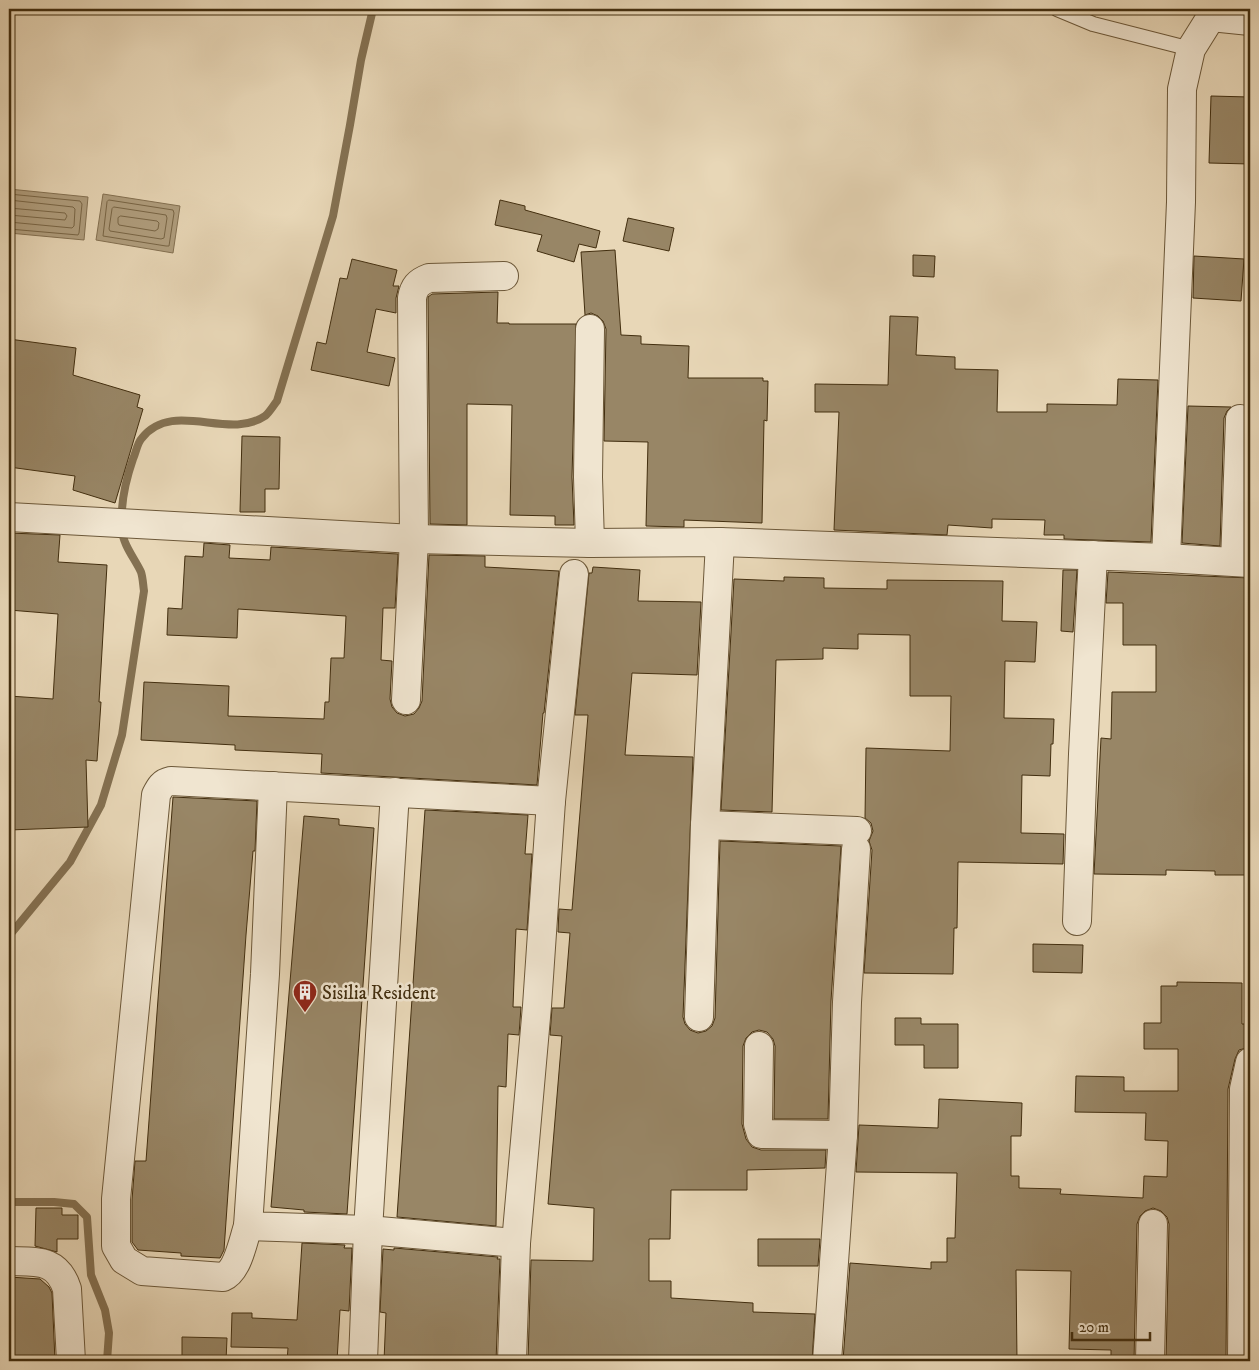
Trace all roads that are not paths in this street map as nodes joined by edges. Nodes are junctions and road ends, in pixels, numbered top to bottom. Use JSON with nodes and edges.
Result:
{"nodes":[{"id":1,"x":1058,"y":9,"type":"edge"},
{"id":2,"x":1213,"y":13,"type":"edge"},
{"id":3,"x":1250,"y":21,"type":"edge"},
{"id":4,"x":1191,"y":49,"type":"junction"},
{"id":5,"x":504,"y":276,"type":"dead end"},
{"id":6,"x":590,"y":329,"type":"dead end"},
{"id":7,"x":1240,"y":419,"type":"dead end"},
{"id":8,"x":9,"y":517,"type":"edge"},
{"id":9,"x":414,"y":538,"type":"junction"},
{"id":10,"x":720,"y":542,"type":"junction"},
{"id":11,"x":590,"y":543,"type":"junction"},
{"id":12,"x":1093,"y":555,"type":"junction"},
{"id":13,"x":1166,"y":558,"type":"junction"},
{"id":14,"x":1243,"y":562,"type":"edge"},
{"id":15,"x":574,"y":574,"type":"dead end"},
{"id":16,"x":406,"y":700,"type":"dead end"},
{"id":17,"x":273,"y":786,"type":"junction"},
{"id":18,"x":395,"y":792,"type":"junction"},
{"id":19,"x":550,"y":801,"type":"junction"},
{"id":20,"x":705,"y":825,"type":"junction"},
{"id":21,"x":1077,"y":921,"type":"dead end"},
{"id":22,"x":699,"y":1017,"type":"dead end"},
{"id":23,"x":759,"y":1046,"type":"dead end"},
{"id":24,"x":1250,"y":1062,"type":"edge"},
{"id":25,"x":843,"y":1135,"type":"junction"},
{"id":26,"x":1152,"y":1224,"type":"dead end"},
{"id":27,"x":248,"y":1226,"type":"junction"},
{"id":28,"x":360,"y":1230,"type":"junction"},
{"id":29,"x":516,"y":1242,"type":"junction"},
{"id":30,"x":9,"y":1261,"type":"edge"},
{"id":31,"x":71,"y":1361,"type":"edge"},
{"id":32,"x":344,"y":1361,"type":"edge"},
{"id":33,"x":363,"y":1361,"type":"edge"},
{"id":34,"x":512,"y":1361,"type":"edge"},
{"id":35,"x":827,"y":1361,"type":"edge"},
{"id":36,"x":1150,"y":1361,"type":"edge"},
{"id":37,"x":1242,"y":1361,"type":"edge"}],
"edges":[{"from":1,"to":4,"type":"lane"},
{"from":2,"to":3,"type":"street"},
{"from":2,"to":4,"type":"street"},
{"from":4,"to":13,"type":"street"},
{"from":5,"to":9,"type":"street"},
{"from":6,"to":11,"type":"street"},
{"from":7,"to":14,"type":"street"},
{"from":8,"to":9,"type":"street"},
{"from":9,"to":11,"type":"street"},
{"from":9,"to":16,"type":"street"},
{"from":10,"to":11,"type":"street"},
{"from":10,"to":12,"type":"street"},
{"from":10,"to":20,"type":"street"},
{"from":12,"to":13,"type":"street"},
{"from":12,"to":21,"type":"street"},
{"from":13,"to":14,"type":"street"},
{"from":15,"to":19,"type":"street"},
{"from":17,"to":18,"type":"street"},
{"from":17,"to":27,"type":"street"},
{"from":17,"to":27,"type":"street"},
{"from":18,"to":19,"type":"street"},
{"from":18,"to":28,"type":"street"},
{"from":19,"to":29,"type":"street"},
{"from":20,"to":22,"type":"street"},
{"from":20,"to":25,"type":"street"},
{"from":23,"to":25,"type":"street"},
{"from":24,"to":37,"type":"street"},
{"from":25,"to":35,"type":"street"},
{"from":26,"to":36,"type":"street"},
{"from":27,"to":28,"type":"street"},
{"from":28,"to":29,"type":"street"},
{"from":28,"to":32,"type":"street"},
{"from":28,"to":33,"type":"street"},
{"from":29,"to":34,"type":"street"},
{"from":30,"to":31,"type":"street"}]}
